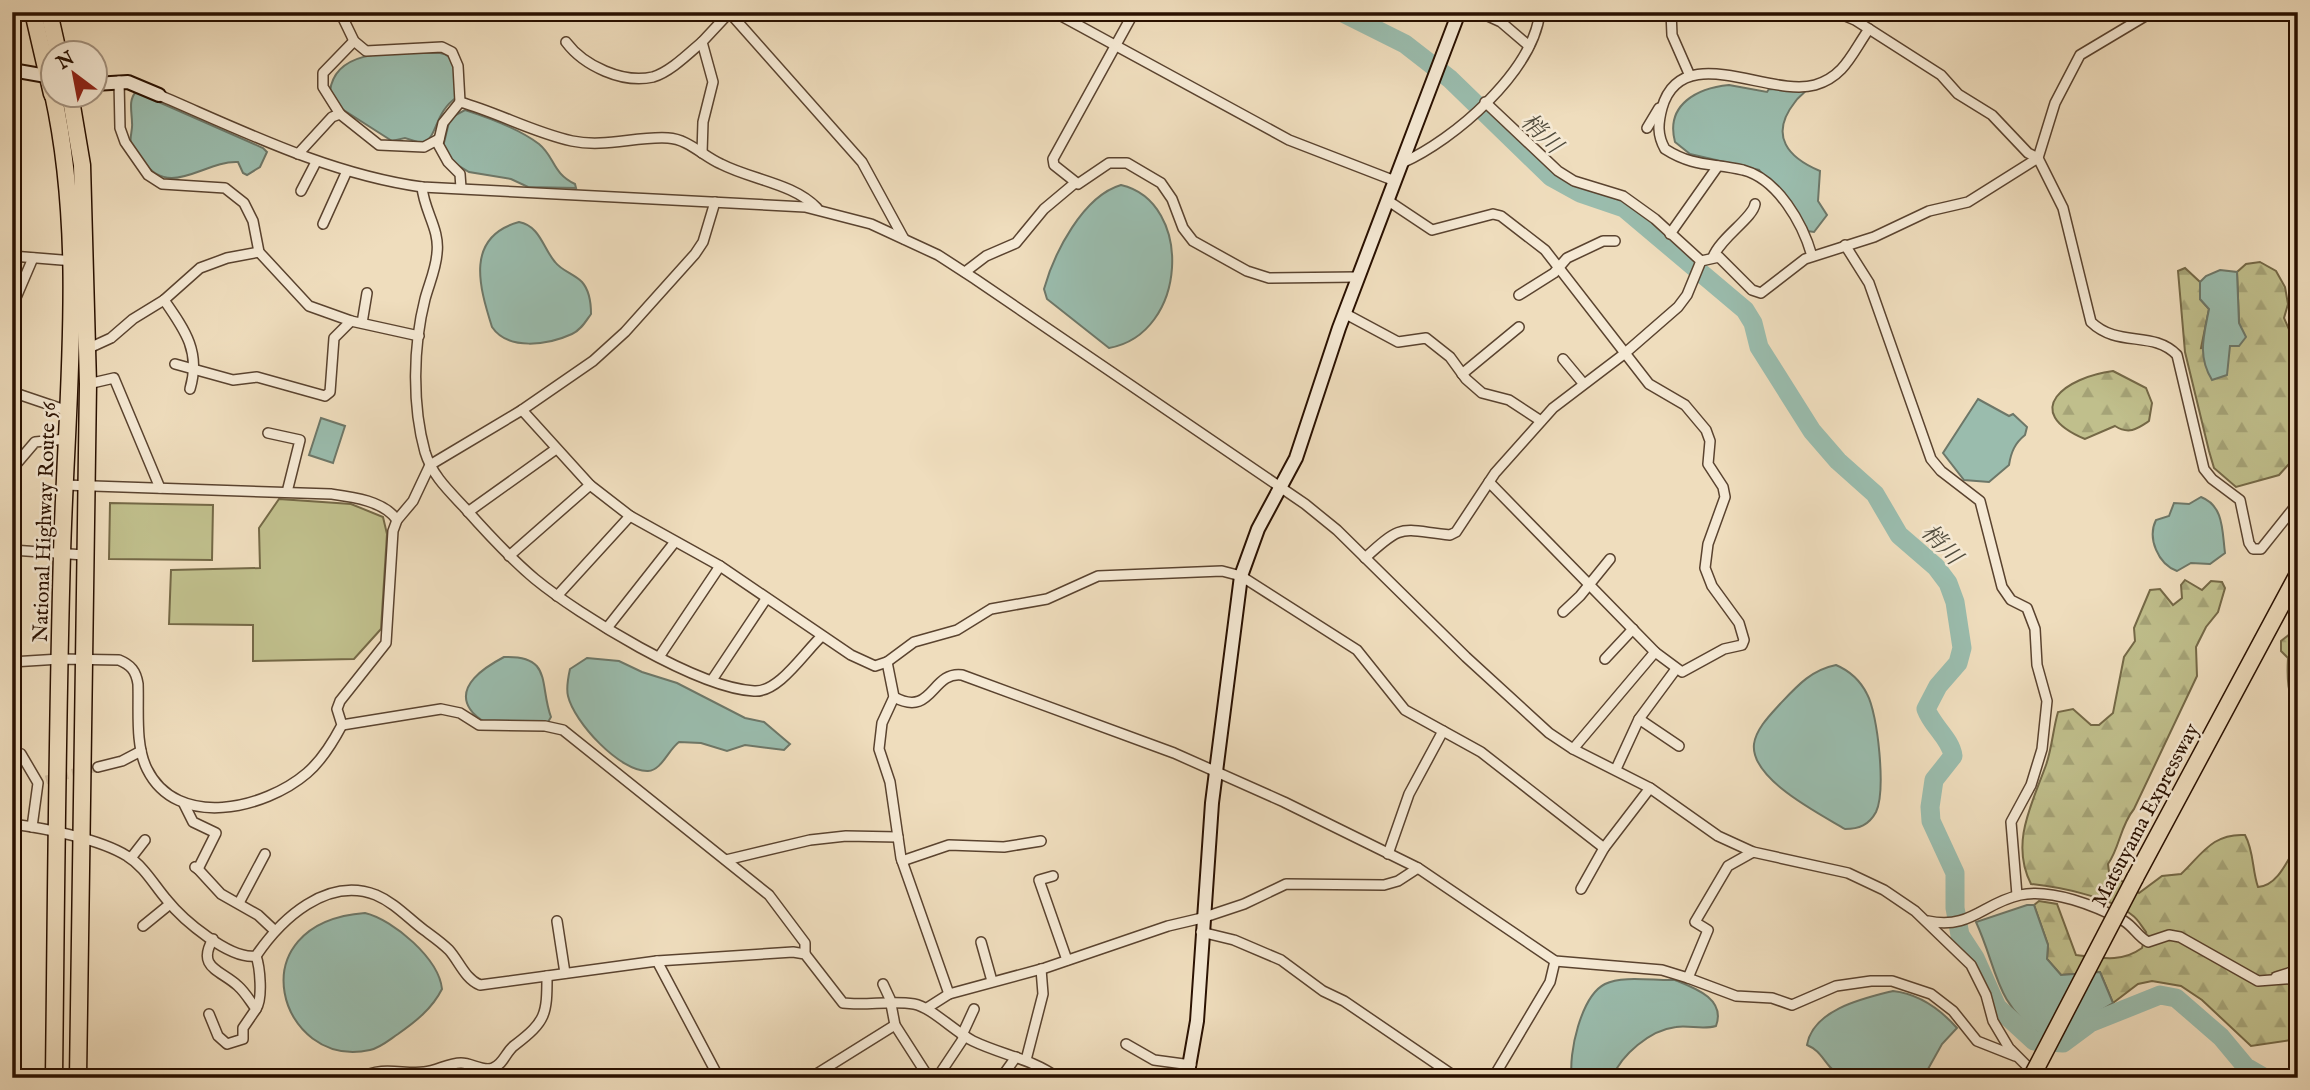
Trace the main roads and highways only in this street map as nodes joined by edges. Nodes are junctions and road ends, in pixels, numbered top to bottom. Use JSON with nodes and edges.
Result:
{"nodes":[{"id":1,"x":33,"y":12,"type":"edge"},
{"id":2,"x":49,"y":12,"type":"edge"},
{"id":3,"x":40,"y":38,"type":"edge"},
{"id":4,"x":55,"y":38,"type":"edge"},
{"id":5,"x":55,"y":108,"type":"edge"},
{"id":6,"x":72,"y":108,"type":"edge"},
{"id":7,"x":78,"y":261,"type":"junction"},
{"id":8,"x":2298,"y":574,"type":"edge"},
{"id":9,"x":54,"y":1078,"type":"edge"},
{"id":10,"x":78,"y":1078,"type":"edge"},
{"id":11,"x":2031,"y":1078,"type":"edge"}],
"edges":[{"from":1,"to":3,"type":"highway","name":"National Highway Route 56"},
{"from":2,"to":4,"type":"highway"},
{"from":5,"to":7,"type":"highway","name":"National Highway Route 56"},
{"from":6,"to":7,"type":"highway","name":"National Highway Route 56"},
{"from":7,"to":9,"type":"highway","name":"National Highway Route 56"},
{"from":7,"to":10,"type":"highway","name":"National Highway Route 56"},
{"from":8,"to":11,"type":"highway","name":"Matsuyama Expressway","bridge":true}]}
